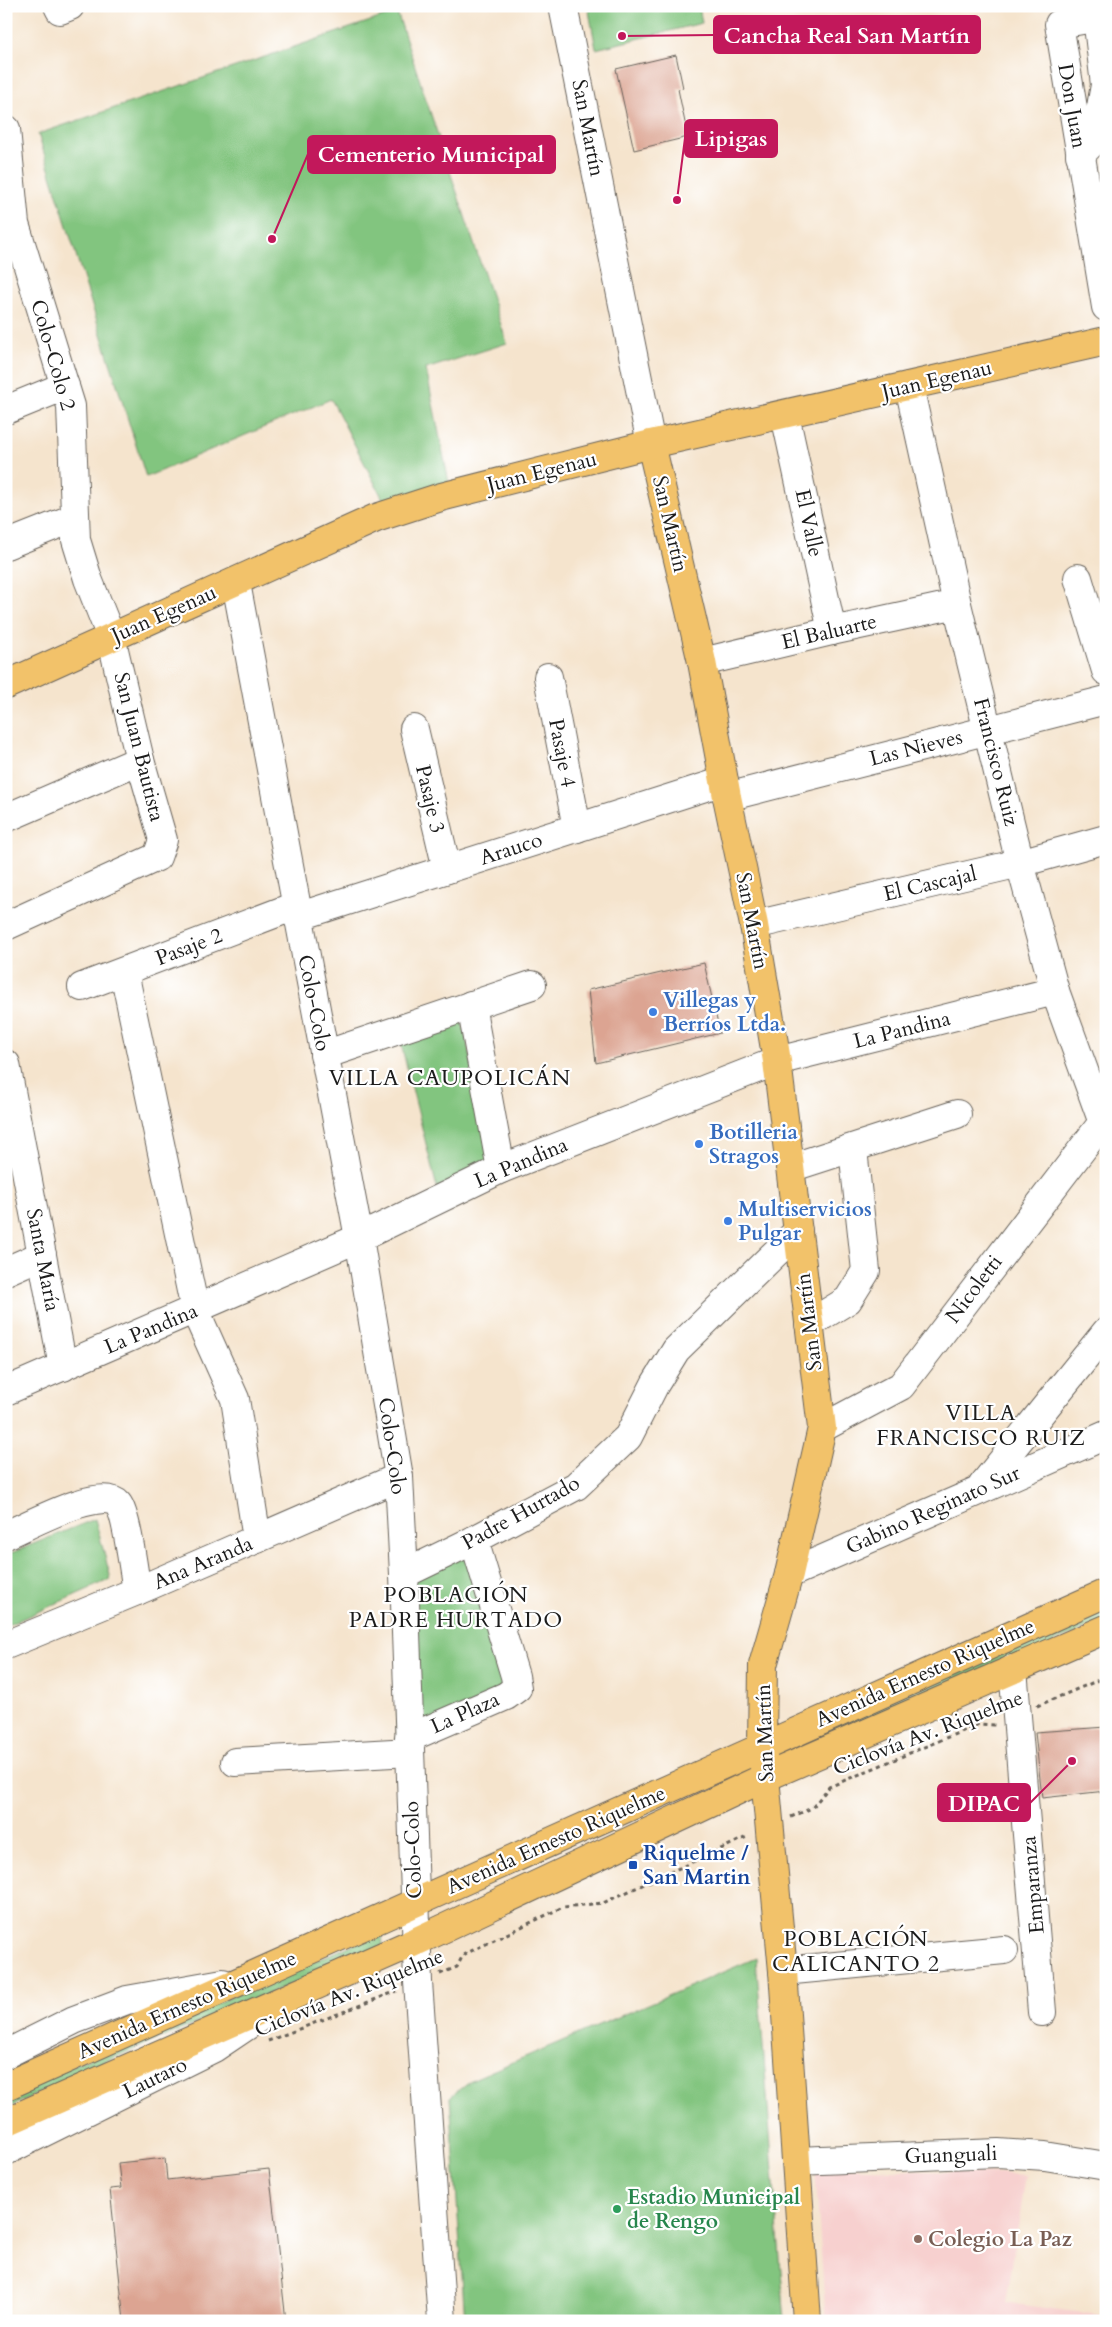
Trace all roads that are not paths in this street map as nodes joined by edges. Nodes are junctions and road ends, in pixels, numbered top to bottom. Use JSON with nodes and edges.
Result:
{"nodes":[{"id":1,"x":563,"y":6,"type":"edge"},
{"id":2,"x":1102,"y":17,"type":"edge"},
{"id":3,"x":1105,"y":85,"type":"edge"},
{"id":4,"x":6,"y":129,"type":"edge"},
{"id":5,"x":1080,"y":155,"type":"junction"},
{"id":6,"x":8,"y":161,"type":"edge"},
{"id":7,"x":1098,"y":209,"type":"edge"},
{"id":8,"x":1106,"y":307,"type":"edge"},
{"id":9,"x":1106,"y":341,"type":"edge"},
{"id":10,"x":66,"y":386,"type":"junction"},
{"id":11,"x":909,"y":386,"type":"junction"},
{"id":12,"x":6,"y":410,"type":"edge"},
{"id":13,"x":785,"y":415,"type":"junction"},
{"id":14,"x":651,"y":444,"type":"junction"},
{"id":15,"x":74,"y":518,"type":"junction"},
{"id":16,"x":6,"y":546,"type":"edge"},
{"id":17,"x":1078,"y":578,"type":"dead end"},
{"id":18,"x":236,"y":583,"type":"junction"},
{"id":19,"x":957,"y":604,"type":"junction"},
{"id":20,"x":832,"y":631,"type":"junction"},
{"id":21,"x":111,"y":637,"type":"junction"},
{"id":22,"x":702,"y":662,"type":"junction"},
{"id":23,"x":1106,"y":671,"type":"edge"},
{"id":24,"x":548,"y":677,"type":"dead end"},
{"id":25,"x":6,"y":685,"type":"edge"},
{"id":26,"x":1106,"y":700,"type":"edge"},
{"id":27,"x":414,"y":729,"type":"dead end"},
{"id":28,"x":989,"y":730,"type":"junction"},
{"id":29,"x":140,"y":760,"type":"junction"},
{"id":30,"x":725,"y":789,"type":"junction"},
{"id":31,"x":6,"y":818,"type":"edge"},
{"id":32,"x":577,"y":828,"type":"junction"},
{"id":33,"x":1106,"y":839,"type":"edge"},
{"id":34,"x":1020,"y":863,"type":"junction"},
{"id":35,"x":447,"y":869,"type":"junction"},
{"id":36,"x":296,"y":911,"type":"junction"},
{"id":37,"x":754,"y":925,"type":"junction"},
{"id":38,"x":6,"y":926,"type":"edge"},
{"id":39,"x":124,"y":972,"type":"junction"},
{"id":40,"x":532,"y":985,"type":"dead end"},
{"id":41,"x":82,"y":987,"type":"dead end"},
{"id":42,"x":1055,"y":992,"type":"junction"},
{"id":43,"x":471,"y":1005,"type":"junction"},
{"id":44,"x":324,"y":1055,"type":"junction"},
{"id":45,"x":777,"y":1061,"type":"junction"},
{"id":46,"x":6,"y":1064,"type":"edge"},
{"id":47,"x":957,"y":1114,"type":"dead end"},
{"id":48,"x":1104,"y":1126,"type":"edge"},
{"id":49,"x":853,"y":1149,"type":"junction"},
{"id":50,"x":14,"y":1151,"type":"edge"},
{"id":51,"x":790,"y":1168,"type":"junction"},
{"id":52,"x":501,"y":1170,"type":"junction"},
{"id":53,"x":798,"y":1231,"type":"junction"},
{"id":54,"x":359,"y":1238,"type":"junction"},
{"id":55,"x":42,"y":1255,"type":"junction"},
{"id":56,"x":6,"y":1271,"type":"edge"},
{"id":57,"x":195,"y":1310,"type":"junction"},
{"id":58,"x":809,"y":1324,"type":"junction"},
{"id":59,"x":1106,"y":1332,"type":"edge"},
{"id":60,"x":63,"y":1367,"type":"junction"},
{"id":61,"x":6,"y":1391,"type":"edge"},
{"id":62,"x":822,"y":1428,"type":"junction"},
{"id":63,"x":1106,"y":1435,"type":"edge"},
{"id":64,"x":399,"y":1477,"type":"junction"},
{"id":65,"x":980,"y":1489,"type":"junction"},
{"id":66,"x":6,"y":1535,"type":"edge"},
{"id":67,"x":258,"y":1539,"type":"junction"},
{"id":68,"x":474,"y":1540,"type":"junction"},
{"id":69,"x":404,"y":1574,"type":"junction"},
{"id":70,"x":789,"y":1574,"type":"junction"},
{"id":71,"x":138,"y":1591,"type":"junction"},
{"id":72,"x":1106,"y":1593,"type":"edge"},
{"id":73,"x":1106,"y":1629,"type":"edge"},
{"id":74,"x":6,"y":1645,"type":"edge"},
{"id":75,"x":1013,"y":1669,"type":"junction"},
{"id":76,"x":409,"y":1745,"type":"junction"},
{"id":77,"x":762,"y":1745,"type":"junction"},
{"id":78,"x":235,"y":1762,"type":"dead end"},
{"id":79,"x":766,"y":1777,"type":"junction"},
{"id":80,"x":415,"y":1904,"type":"junction"},
{"id":81,"x":416,"y":1941,"type":"junction"},
{"id":82,"x":1004,"y":1950,"type":"dead end"},
{"id":83,"x":783,"y":1971,"type":"junction"},
{"id":84,"x":247,"y":1978,"type":"junction"},
{"id":85,"x":296,"y":1992,"type":"junction"},
{"id":86,"x":1042,"y":2012,"type":"dead end"},
{"id":87,"x":6,"y":2054,"type":"edge"},
{"id":88,"x":6,"y":2086,"type":"edge"},
{"id":89,"x":6,"y":2122,"type":"edge"},
{"id":90,"x":6,"y":2151,"type":"edge"},
{"id":91,"x":796,"y":2161,"type":"junction"},
{"id":92,"x":1106,"y":2166,"type":"edge"},
{"id":93,"x":442,"y":2321,"type":"edge"},
{"id":94,"x":808,"y":2321,"type":"edge"}],
"edges":[{"from":1,"to":14,"type":"street","name":"San Martín"},
{"from":2,"to":3,"type":"street"},
{"from":2,"to":5,"type":"street","name":"Don Juan"},
{"from":3,"to":5,"type":"street"},
{"from":4,"to":6,"type":"street","name":"Colo-Colo 2"},
{"from":5,"to":7,"type":"street","name":"Don Juan"},
{"from":6,"to":10,"type":"street","name":"Colo-Colo 2"},
{"from":7,"to":8,"type":"street","name":"Don Juan"},
{"from":9,"to":11,"type":"main road","name":"Juan Egenau"},
{"from":10,"to":12,"type":"street"},
{"from":10,"to":15,"type":"street","name":"Colo-Colo 2"},
{"from":11,"to":13,"type":"main road","name":"Juan Egenau"},
{"from":11,"to":19,"type":"street","name":"Francisco Ruiz"},
{"from":13,"to":14,"type":"main road","name":"Juan Egenau"},
{"from":13,"to":20,"type":"street","name":"El Valle"},
{"from":14,"to":18,"type":"main road","name":"Juan Egenau"},
{"from":14,"to":22,"type":"main road","name":"San Martín"},
{"from":15,"to":16,"type":"street"},
{"from":15,"to":21,"type":"street","name":"Colo-Colo 2"},
{"from":17,"to":23,"type":"street"},
{"from":18,"to":21,"type":"main road","name":"Juan Egenau"},
{"from":18,"to":36,"type":"street","name":"Colo-Colo"},
{"from":19,"to":20,"type":"street","name":"El Baluarte"},
{"from":19,"to":28,"type":"street","name":"Francisco Ruiz"},
{"from":20,"to":22,"type":"street","name":"El Baluarte"},
{"from":21,"to":25,"type":"main road","name":"Juan Egenau"},
{"from":21,"to":29,"type":"street","name":"San Juan Bautista"},
{"from":22,"to":30,"type":"main road","name":"San Martín"},
{"from":24,"to":32,"type":"street","name":"Pasaje 4"},
{"from":26,"to":28,"type":"street","name":"Las Nieves"},
{"from":27,"to":35,"type":"street","name":"Pasaje 3"},
{"from":28,"to":30,"type":"street","name":"Las Nieves"},
{"from":28,"to":34,"type":"street","name":"Francisco Ruiz"},
{"from":29,"to":31,"type":"street"},
{"from":29,"to":38,"type":"street","name":"San Juan Bautista"},
{"from":30,"to":32,"type":"street","name":"Arauco"},
{"from":30,"to":37,"type":"main road","name":"San Martín"},
{"from":32,"to":35,"type":"street","name":"Arauco"},
{"from":33,"to":34,"type":"street","name":"El Cascajal"},
{"from":34,"to":37,"type":"street","name":"El Cascajal"},
{"from":34,"to":42,"type":"street","name":"Francisco Ruiz"},
{"from":35,"to":36,"type":"street","name":"Arauco"},
{"from":36,"to":39,"type":"street","name":"Pasaje 2"},
{"from":36,"to":44,"type":"street","name":"Colo-Colo"},
{"from":37,"to":45,"type":"main road","name":"San Martín"},
{"from":39,"to":41,"type":"street","name":"Pasaje 2"},
{"from":39,"to":57,"type":"street"},
{"from":40,"to":43,"type":"street"},
{"from":42,"to":45,"type":"street","name":"La Pandina"},
{"from":42,"to":48,"type":"street","name":"Francisco Ruiz"},
{"from":43,"to":44,"type":"street"},
{"from":43,"to":52,"type":"street"},
{"from":44,"to":54,"type":"street","name":"Colo-Colo"},
{"from":45,"to":51,"type":"main road","name":"San Martín"},
{"from":45,"to":52,"type":"street","name":"La Pandina"},
{"from":46,"to":50,"type":"street","name":"Santa María"},
{"from":47,"to":49,"type":"street"},
{"from":48,"to":62,"type":"street","name":"Nicoletti"},
{"from":49,"to":51,"type":"street"},
{"from":49,"to":58,"type":"street"},
{"from":50,"to":55,"type":"street","name":"Santa María"},
{"from":51,"to":53,"type":"main road","name":"San Martín"},
{"from":52,"to":54,"type":"street","name":"La Pandina"},
{"from":53,"to":58,"type":"main road","name":"San Martín"},
{"from":53,"to":68,"type":"street","name":"Padre Hurtado"},
{"from":54,"to":57,"type":"street","name":"La Pandina"},
{"from":54,"to":64,"type":"street","name":"Colo-Colo"},
{"from":55,"to":56,"type":"street"},
{"from":55,"to":60,"type":"street","name":"Santa María"},
{"from":57,"to":60,"type":"street","name":"La Pandina"},
{"from":57,"to":67,"type":"street"},
{"from":58,"to":62,"type":"main road","name":"San Martín"},
{"from":59,"to":65,"type":"street"},
{"from":60,"to":61,"type":"street","name":"La Pandina"},
{"from":62,"to":70,"type":"main road","name":"San Martín"},
{"from":63,"to":65,"type":"street","name":"Gabino Reginato Sur"},
{"from":64,"to":67,"type":"street","name":"Ana Aranda"},
{"from":64,"to":69,"type":"street","name":"Colo-Colo"},
{"from":65,"to":70,"type":"street","name":"Gabino Reginato Sur"},
{"from":66,"to":71,"type":"street"},
{"from":67,"to":71,"type":"street","name":"Ana Aranda"},
{"from":68,"to":69,"type":"street","name":"Padre Hurtado"},
{"from":68,"to":76,"type":"street","name":"La Plaza"},
{"from":69,"to":76,"type":"street","name":"Colo-Colo"},
{"from":70,"to":77,"type":"main road","name":"San Martín"},
{"from":71,"to":74,"type":"street","name":"Ana Aranda"},
{"from":72,"to":77,"type":"main road","name":"Avenida Ernesto Riquelme"},
{"from":73,"to":75,"type":"main road","name":"Avenida Ernesto Riquelme"},
{"from":75,"to":79,"type":"main road","name":"Avenida Ernesto Riquelme"},
{"from":75,"to":86,"type":"street","name":"Emparanza"},
{"from":76,"to":78,"type":"street","name":"La Plaza"},
{"from":76,"to":80,"type":"street","name":"Colo-Colo"},
{"from":77,"to":79,"type":"main road","name":"San Martín"},
{"from":77,"to":80,"type":"main road","name":"Avenida Ernesto Riquelme"},
{"from":79,"to":81,"type":"main road","name":"Avenida Ernesto Riquelme"},
{"from":79,"to":83,"type":"main road","name":"San Martín"},
{"from":80,"to":81,"type":"street","name":"Colo-Colo"},
{"from":80,"to":84,"type":"main road","name":"Avenida Ernesto Riquelme"},
{"from":81,"to":85,"type":"main road","name":"Avenida Ernesto Riquelme"},
{"from":81,"to":93,"type":"street","name":"Colo-Colo"},
{"from":82,"to":83,"type":"street"},
{"from":83,"to":91,"type":"main road","name":"San Martín"},
{"from":84,"to":87,"type":"street"},
{"from":84,"to":88,"type":"main road","name":"Avenida Ernesto Riquelme"},
{"from":85,"to":89,"type":"main road","name":"Avenida Ernesto Riquelme"},
{"from":85,"to":90,"type":"street","name":"Lautaro"},
{"from":91,"to":92,"type":"street","name":"Guanguali"},
{"from":91,"to":94,"type":"main road","name":"San Martín"}]}
